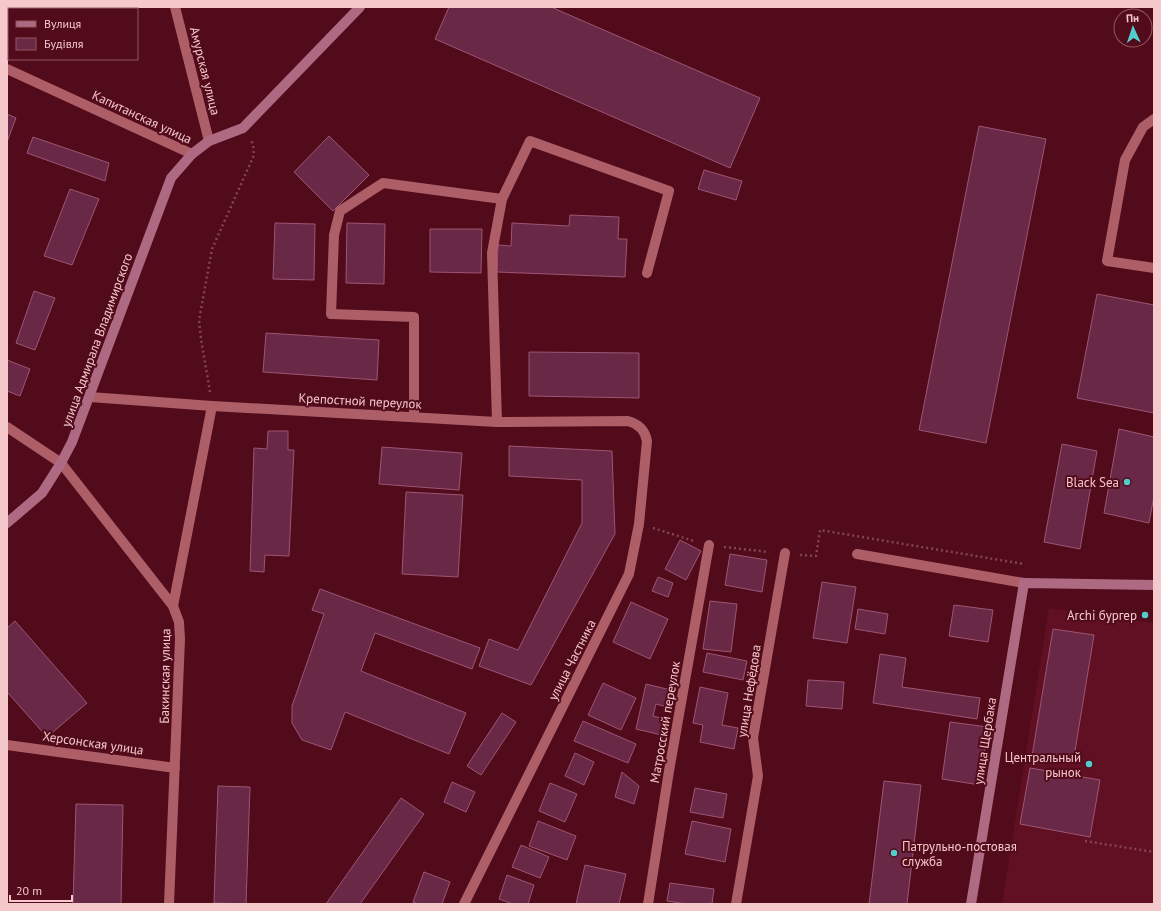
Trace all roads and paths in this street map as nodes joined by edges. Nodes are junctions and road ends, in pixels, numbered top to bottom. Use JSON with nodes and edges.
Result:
{"nodes":[{"id":1,"x":175,"y":7,"type":"edge"},
{"id":2,"x":360,"y":7,"type":"edge"},
{"id":3,"x":7,"y":69,"type":"edge"},
{"id":4,"x":1154,"y":119,"type":"edge"},
{"id":5,"x":244,"y":128,"type":"junction"},
{"id":6,"x":209,"y":141,"type":"junction"},
{"id":7,"x":192,"y":154,"type":"junction"},
{"id":8,"x":502,"y":199,"type":"junction"},
{"id":9,"x":1154,"y":268,"type":"edge"},
{"id":10,"x":647,"y":273,"type":"dead end"},
{"id":11,"x":90,"y":397,"type":"junction"},
{"id":12,"x":212,"y":406,"type":"junction"},
{"id":13,"x":414,"y":417,"type":"junction"},
{"id":14,"x":628,"y":421,"type":"joint"},
{"id":15,"x":497,"y":422,"type":"junction"},
{"id":16,"x":7,"y":427,"type":"edge"},
{"id":17,"x":61,"y":463,"type":"junction"},
{"id":18,"x":7,"y":523,"type":"edge"},
{"id":19,"x":709,"y":545,"type":"dead end"},
{"id":20,"x":785,"y":553,"type":"dead end"},
{"id":21,"x":857,"y":554,"type":"dead end"},
{"id":22,"x":1024,"y":583,"type":"junction"},
{"id":23,"x":1154,"y":585,"type":"edge"},
{"id":24,"x":173,"y":606,"type":"junction"},
{"id":25,"x":7,"y":745,"type":"edge"},
{"id":26,"x":175,"y":768,"type":"junction"},
{"id":27,"x":1085,"y":841,"type":"dead end"},
{"id":28,"x":1154,"y":852,"type":"edge"},
{"id":29,"x":169,"y":904,"type":"edge"},
{"id":30,"x":464,"y":904,"type":"edge"},
{"id":31,"x":648,"y":904,"type":"edge"},
{"id":32,"x":736,"y":904,"type":"edge"},
{"id":33,"x":971,"y":904,"type":"edge"}],
"edges":[{"from":1,"to":6,"type":"street","name":"Амурская улица"},
{"from":2,"to":5,"type":"main road","name":"Капитанская улица"},
{"from":3,"to":7,"type":"street","name":"Капитанская улица"},
{"from":4,"to":9,"type":"street"},
{"from":5,"to":6,"type":"main road","name":"Капитанская улица"},
{"from":5,"to":12,"type":"path"},
{"from":6,"to":7,"type":"main road","name":"Капитанская улица"},
{"from":7,"to":11,"type":"main road","name":"улица Адмирала Владимирского"},
{"from":8,"to":10,"type":"street"},
{"from":8,"to":13,"type":"street"},
{"from":8,"to":15,"type":"street"},
{"from":11,"to":12,"type":"street","name":"Крепостной переулок"},
{"from":11,"to":17,"type":"main road","name":"улица Адмирала Владимирского"},
{"from":12,"to":13,"type":"street","name":"Крепостной переулок"},
{"from":12,"to":24,"type":"street"},
{"from":13,"to":15,"type":"street","name":"Крепостной переулок"},
{"from":14,"to":15,"type":"street","name":"Крепостной переулок"},
{"from":14,"to":30,"type":"street","name":"улица Частника"},
{"from":16,"to":17,"type":"street","name":"Бакинская улица"},
{"from":17,"to":18,"type":"main road","name":"улица Адмирала Владимирского"},
{"from":17,"to":24,"type":"street","name":"Бакинская улица"},
{"from":19,"to":31,"type":"street","name":"Матросский переулок"},
{"from":20,"to":32,"type":"street","name":"улица Нефёдова"},
{"from":21,"to":22,"type":"street"},
{"from":22,"to":23,"type":"main road"},
{"from":22,"to":33,"type":"main road","name":"улица Щербака"},
{"from":24,"to":26,"type":"street","name":"Бакинская улица"},
{"from":25,"to":26,"type":"street","name":"Херсонская улица"},
{"from":26,"to":29,"type":"street","name":"Бакинская улица"},
{"from":27,"to":28,"type":"path"}]}
